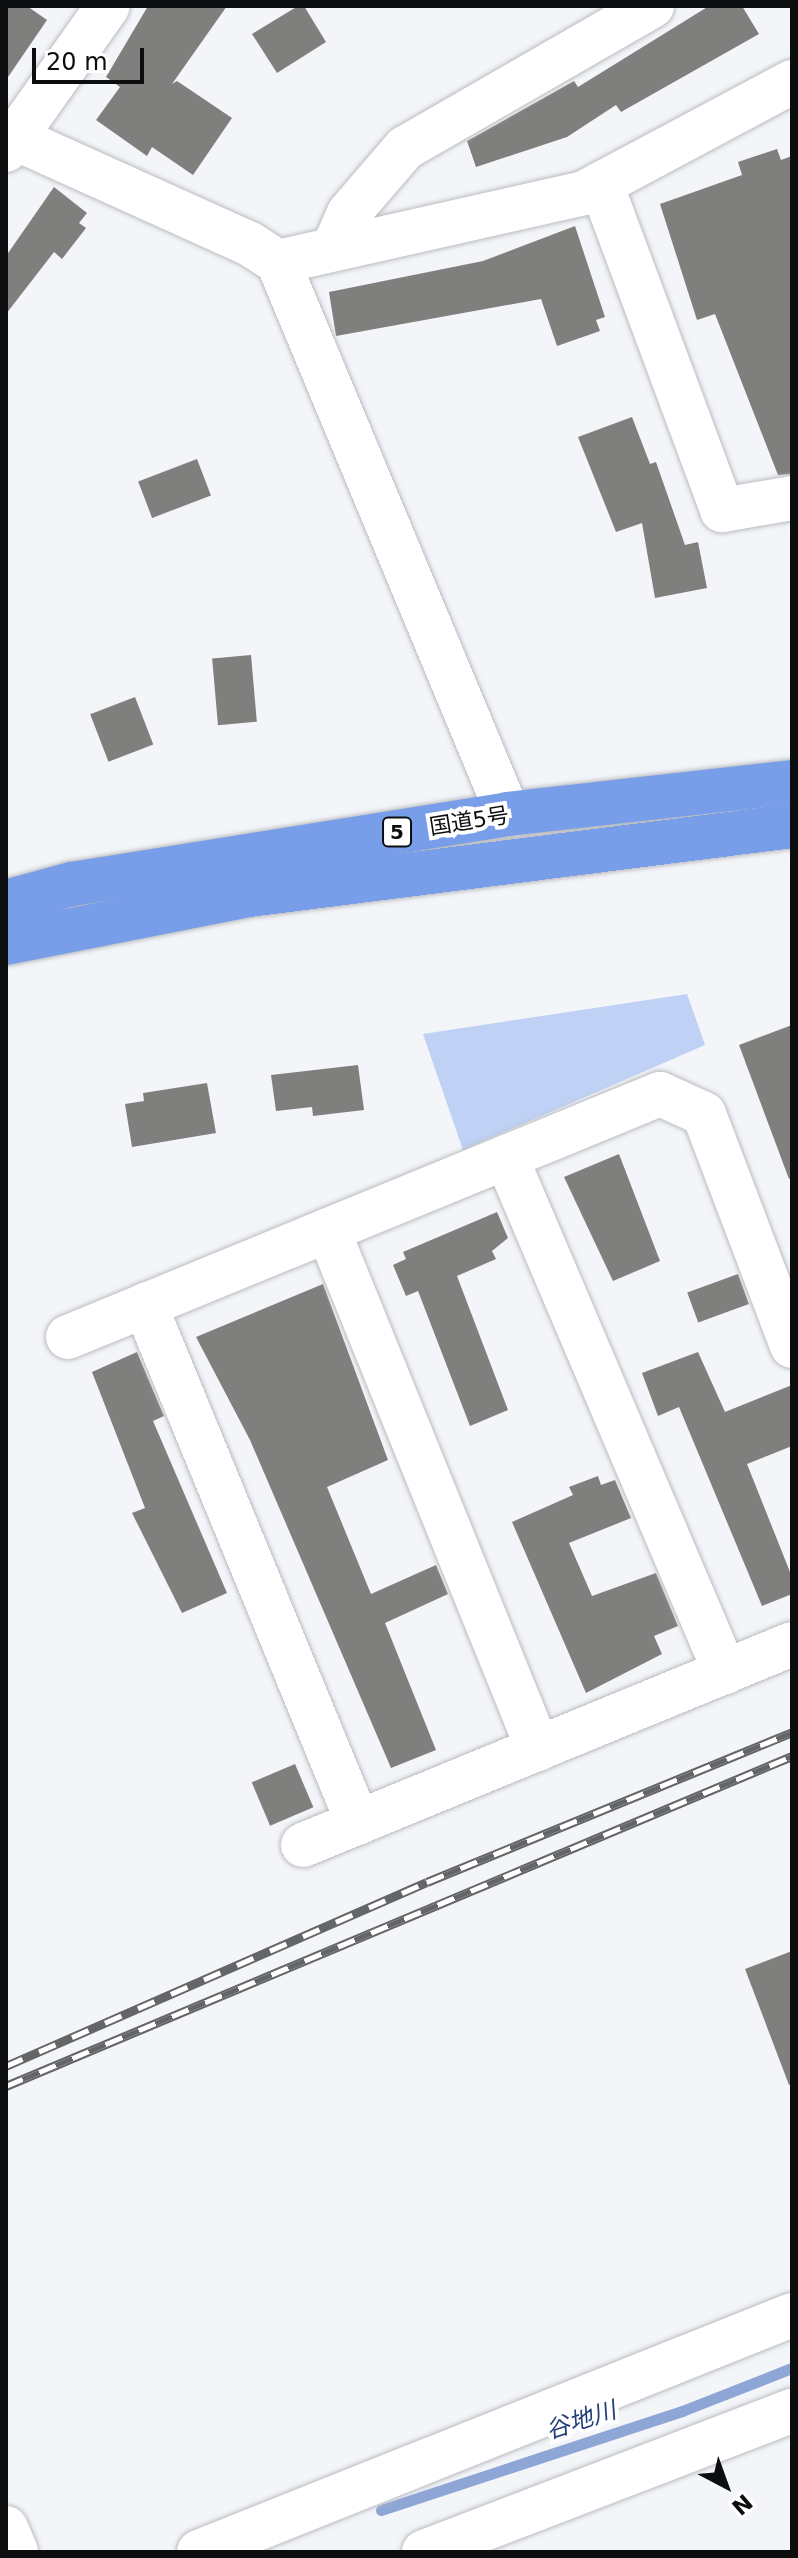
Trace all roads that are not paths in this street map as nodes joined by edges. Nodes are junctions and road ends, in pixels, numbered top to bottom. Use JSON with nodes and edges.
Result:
{"nodes":[{"id":1,"x":108,"y":6,"type":"edge"},
{"id":2,"x":652,"y":6,"type":"edge"},
{"id":3,"x":792,"y":82,"type":"edge"},
{"id":4,"x":10,"y":144,"type":"edge"},
{"id":5,"x":601,"y":184,"type":"junction"},
{"id":6,"x":333,"y":249,"type":"junction"},
{"id":7,"x":278,"y":262,"type":"junction"},
{"id":8,"x":792,"y":498,"type":"edge"},
{"id":9,"x":792,"y":782,"type":"edge"},
{"id":10,"x":508,"y":814,"type":"junction"},
{"id":11,"x":792,"y":826,"type":"edge"},
{"id":12,"x":6,"y":902,"type":"edge"},
{"id":13,"x":6,"y":943,"type":"edge"},
{"id":14,"x":506,"y":1157,"type":"junction"},
{"id":15,"x":328,"y":1230,"type":"junction"},
{"id":16,"x":145,"y":1305,"type":"junction"},
{"id":17,"x":68,"y":1337,"type":"dead end"},
{"id":18,"x":792,"y":1346,"type":"edge"},
{"id":19,"x":792,"y":1644,"type":"edge"},
{"id":20,"x":725,"y":1672,"type":"junction"},
{"id":21,"x":538,"y":1749,"type":"junction"},
{"id":22,"x":358,"y":1823,"type":"junction"},
{"id":23,"x":303,"y":1845,"type":"dead end"},
{"id":24,"x":792,"y":2315,"type":"edge"},
{"id":25,"x":792,"y":2411,"type":"edge"},
{"id":26,"x":6,"y":2528,"type":"edge"},
{"id":27,"x":16,"y":2552,"type":"edge"},
{"id":28,"x":199,"y":2552,"type":"edge"},
{"id":29,"x":424,"y":2552,"type":"edge"}],
"edges":[{"from":1,"to":4,"type":"street"},
{"from":2,"to":6,"type":"street"},
{"from":3,"to":5,"type":"street"},
{"from":4,"to":7,"type":"street"},
{"from":5,"to":6,"type":"street"},
{"from":5,"to":8,"type":"street"},
{"from":6,"to":7,"type":"street"},
{"from":7,"to":10,"type":"street"},
{"from":9,"to":10,"type":"highway","name":"国道5号","number":"5"},
{"from":10,"to":12,"type":"highway","name":"国道5号","number":"5"},
{"from":11,"to":13,"type":"highway","name":"国道5号","number":"5"},
{"from":14,"to":15,"type":"street"},
{"from":14,"to":18,"type":"street"},
{"from":14,"to":20,"type":"street"},
{"from":15,"to":16,"type":"street"},
{"from":15,"to":21,"type":"street"},
{"from":16,"to":17,"type":"street"},
{"from":16,"to":22,"type":"street"},
{"from":19,"to":20,"type":"street"},
{"from":20,"to":21,"type":"street"},
{"from":21,"to":22,"type":"street"},
{"from":22,"to":23,"type":"street"},
{"from":24,"to":28,"type":"street"},
{"from":25,"to":29,"type":"street"},
{"from":26,"to":27,"type":"street"}]}
